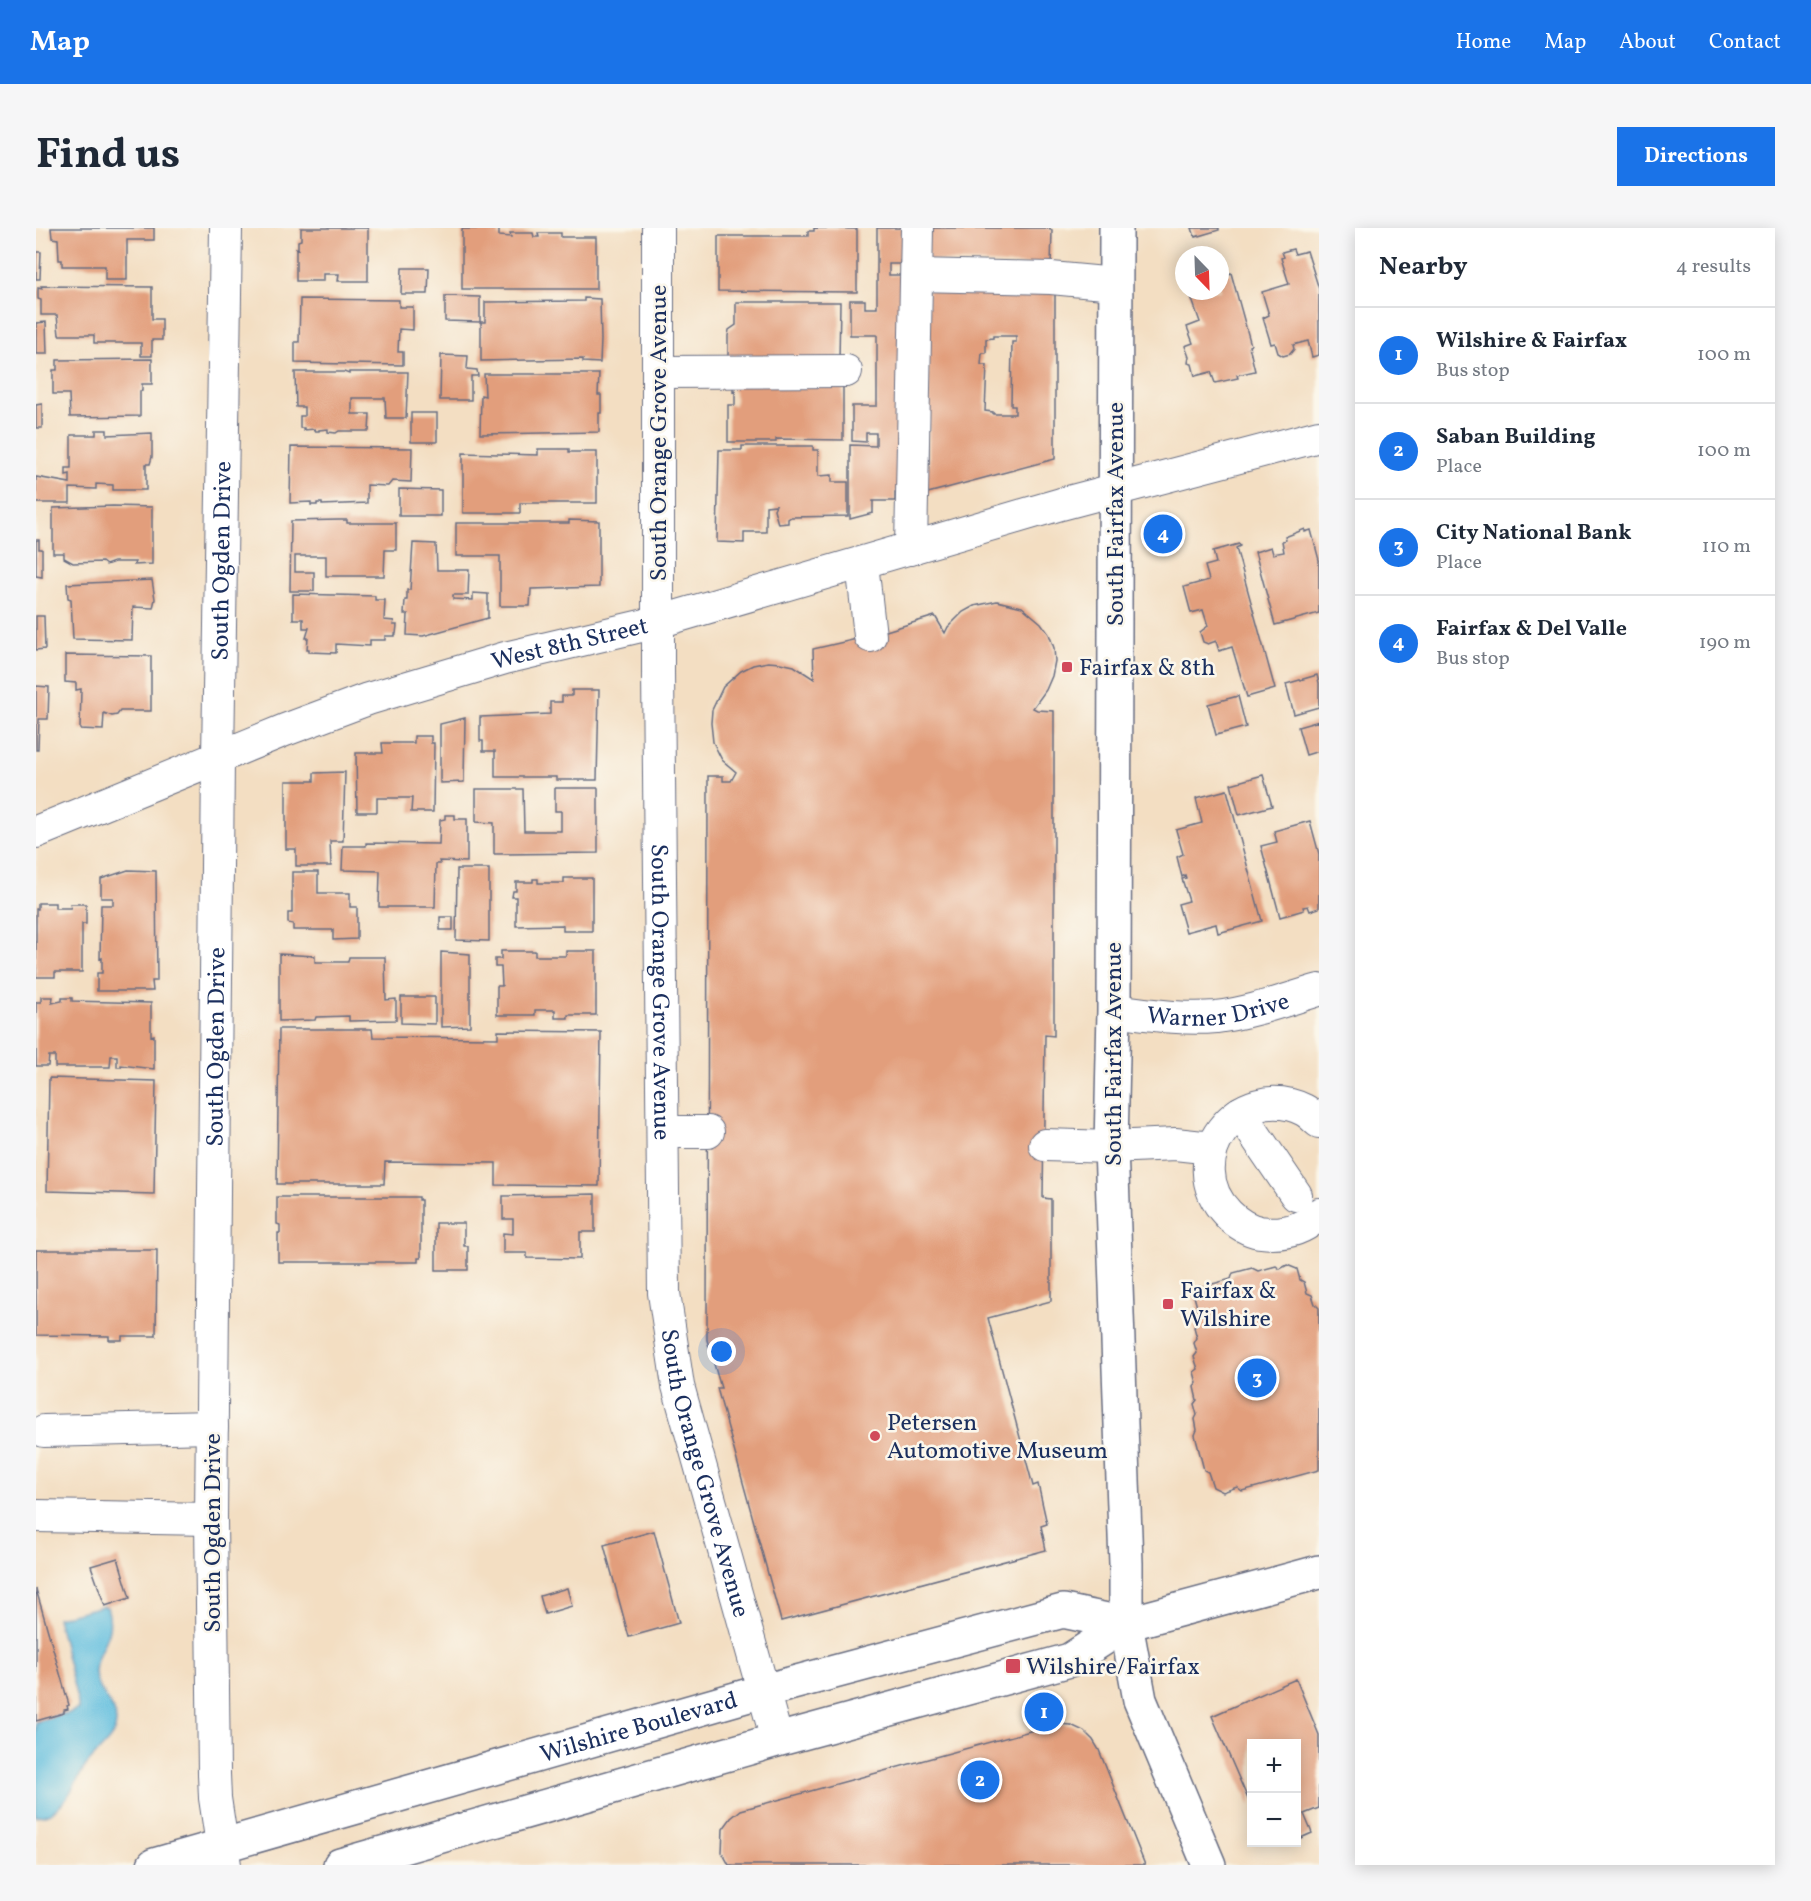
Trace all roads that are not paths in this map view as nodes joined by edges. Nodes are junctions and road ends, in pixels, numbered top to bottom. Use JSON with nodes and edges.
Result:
{"nodes":[{"id":1,"x":226,"y":228,"type":"edge"},
{"id":2,"x":658,"y":228,"type":"edge"},
{"id":3,"x":917,"y":228,"type":"edge"},
{"id":4,"x":1116,"y":228,"type":"edge"},
{"id":5,"x":917,"y":275,"type":"junction"},
{"id":6,"x":1115,"y":284,"type":"junction"},
{"id":7,"x":846,"y":371,"type":"dead end"},
{"id":8,"x":658,"y":372,"type":"junction"},
{"id":9,"x":1319,"y":436,"type":"edge"},
{"id":10,"x":1115,"y":490,"type":"junction"},
{"id":11,"x":911,"y":549,"type":"junction"},
{"id":12,"x":862,"y":563,"type":"junction"},
{"id":13,"x":658,"y":622,"type":"junction"},
{"id":14,"x":870,"y":636,"type":"dead end"},
{"id":15,"x":218,"y":758,"type":"junction"},
{"id":16,"x":36,"y":832,"type":"edge"},
{"id":17,"x":1319,"y":990,"type":"edge"},
{"id":18,"x":1114,"y":1010,"type":"junction"},
{"id":19,"x":1240,"y":1113,"type":"junction"},
{"id":20,"x":1319,"y":1122,"type":"edge"},
{"id":21,"x":663,"y":1132,"type":"junction"},
{"id":22,"x":708,"y":1132,"type":"dead end"},
{"id":23,"x":1045,"y":1145,"type":"dead end"},
{"id":24,"x":1111,"y":1148,"type":"junction"},
{"id":25,"x":1212,"y":1148,"type":"junction"},
{"id":26,"x":1308,"y":1204,"type":"edge"},
{"id":27,"x":212,"y":1427,"type":"junction"},
{"id":28,"x":44,"y":1431,"type":"dead end"},
{"id":29,"x":36,"y":1516,"type":"edge"},
{"id":30,"x":211,"y":1519,"type":"junction"},
{"id":31,"x":1319,"y":1572,"type":"edge"},
{"id":32,"x":1126,"y":1624,"type":"junction"},
{"id":33,"x":763,"y":1691,"type":"junction"},
{"id":34,"x":777,"y":1740,"type":"junction"},
{"id":35,"x":223,"y":1856,"type":"edge"},
{"id":36,"x":154,"y":1865,"type":"edge"},
{"id":37,"x":340,"y":1865,"type":"edge"},
{"id":38,"x":1209,"y":1865,"type":"edge"}],
"edges":[{"from":1,"to":15,"type":"street","name":"South Ogden Drive"},
{"from":2,"to":8,"type":"street","name":"South Orange Grove Avenue"},
{"from":3,"to":5,"type":"street"},
{"from":4,"to":6,"type":"main road","name":"South Fairfax Avenue"},
{"from":5,"to":6,"type":"street"},
{"from":5,"to":11,"type":"street"},
{"from":6,"to":10,"type":"main road","name":"South Fairfax Avenue"},
{"from":7,"to":8,"type":"street"},
{"from":8,"to":13,"type":"street","name":"South Orange Grove Avenue"},
{"from":9,"to":10,"type":"street","name":"West 8th Street"},
{"from":10,"to":11,"type":"street","name":"West 8th Street"},
{"from":10,"to":18,"type":"main road","name":"South Fairfax Avenue"},
{"from":11,"to":12,"type":"street","name":"West 8th Street"},
{"from":12,"to":13,"type":"street","name":"West 8th Street"},
{"from":12,"to":14,"type":"street"},
{"from":13,"to":15,"type":"street","name":"West 8th Street"},
{"from":13,"to":21,"type":"street","name":"South Orange Grove Avenue"},
{"from":15,"to":16,"type":"street","name":"West 8th Street"},
{"from":15,"to":27,"type":"street","name":"South Ogden Drive"},
{"from":17,"to":18,"type":"street","name":"Warner Drive"},
{"from":18,"to":24,"type":"main road","name":"South Fairfax Avenue"},
{"from":19,"to":20,"type":"street"},
{"from":19,"to":25,"type":"street"},
{"from":19,"to":26,"type":"street"},
{"from":21,"to":22,"type":"street"},
{"from":21,"to":33,"type":"street","name":"South Orange Grove Avenue"},
{"from":23,"to":24,"type":"street"},
{"from":24,"to":25,"type":"street"},
{"from":24,"to":32,"type":"main road","name":"South Fairfax Avenue"},
{"from":25,"to":26,"type":"street"},
{"from":27,"to":28,"type":"street"},
{"from":27,"to":30,"type":"street","name":"South Ogden Drive"},
{"from":29,"to":30,"type":"street"},
{"from":30,"to":35,"type":"street","name":"South Ogden Drive"},
{"from":31,"to":32,"type":"main road","name":"Wilshire Boulevard"},
{"from":32,"to":33,"type":"main road","name":"Wilshire Boulevard"},
{"from":32,"to":34,"type":"main road","name":"Wilshire Boulevard"},
{"from":32,"to":38,"type":"main road","name":"South Fairfax Avenue"},
{"from":33,"to":34,"type":"street","name":"South Orange Grove Avenue"},
{"from":33,"to":35,"type":"main road","name":"Wilshire Boulevard"},
{"from":34,"to":37,"type":"main road","name":"Wilshire Boulevard"},
{"from":35,"to":36,"type":"main road","name":"Wilshire Boulevard"}]}
